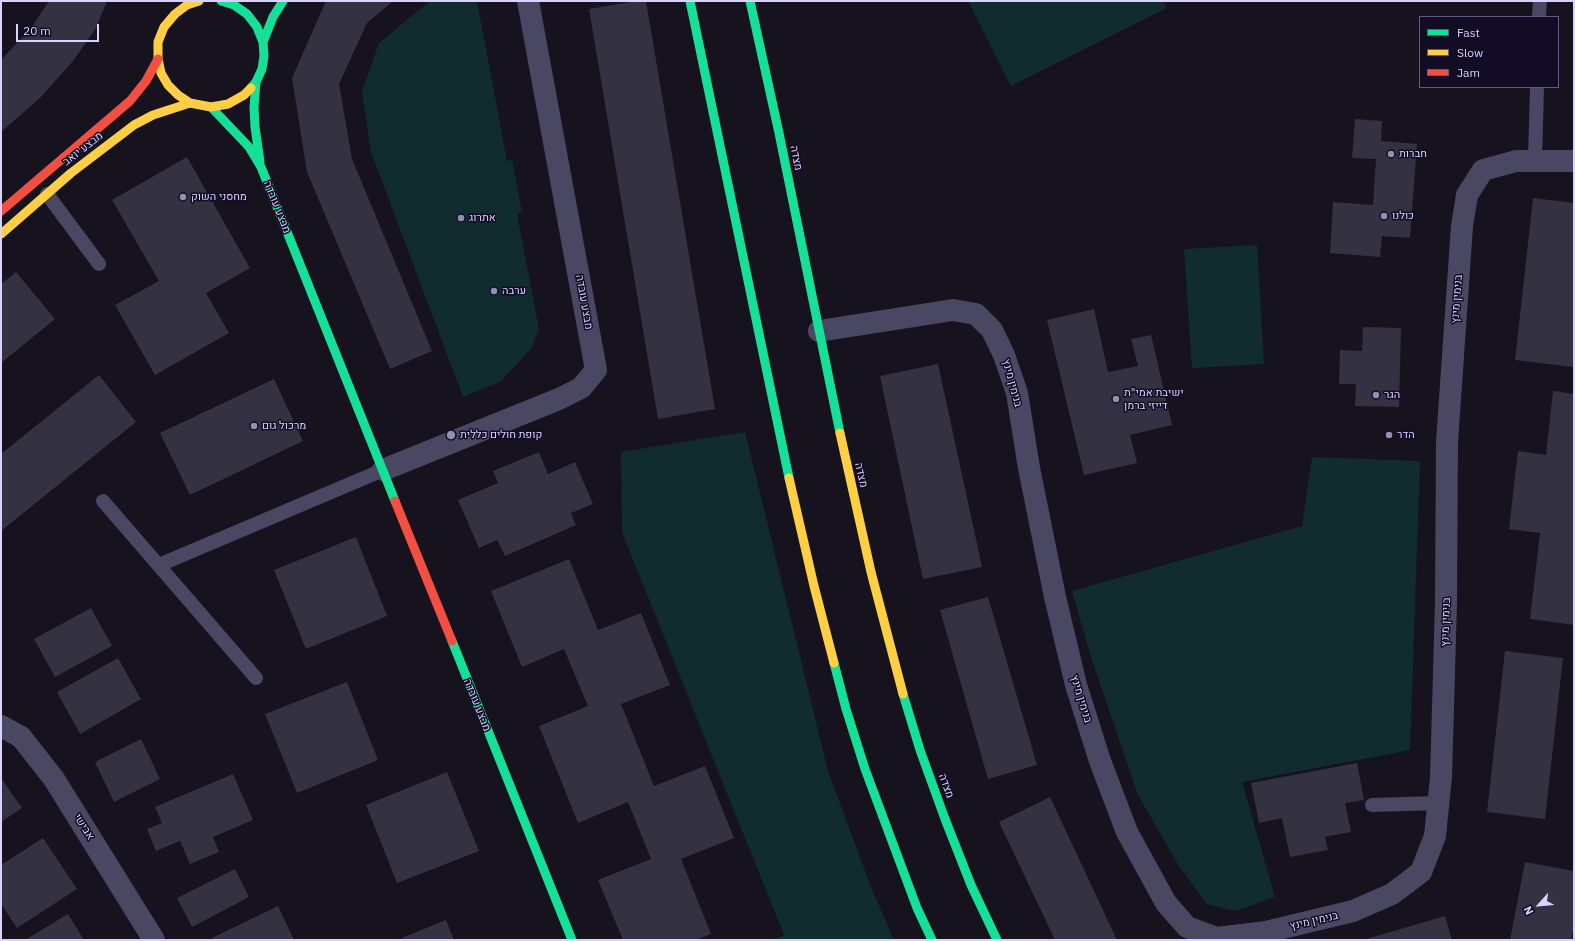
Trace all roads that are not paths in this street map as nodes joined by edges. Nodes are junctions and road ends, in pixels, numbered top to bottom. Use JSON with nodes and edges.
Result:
{"nodes":[{"id":1,"x":174,"y":1,"type":"edge"},
{"id":2,"x":199,"y":1,"type":"edge"},
{"id":3,"x":221,"y":1,"type":"edge"},
{"id":4,"x":247,"y":1,"type":"edge"},
{"id":5,"x":283,"y":1,"type":"edge"},
{"id":6,"x":528,"y":1,"type":"edge"},
{"id":7,"x":690,"y":1,"type":"edge"},
{"id":8,"x":750,"y":1,"type":"edge"},
{"id":9,"x":1540,"y":1,"type":"edge"},
{"id":10,"x":234,"y":5,"type":"junction"},
{"id":11,"x":175,"y":14,"type":"junction"},
{"id":12,"x":1539,"y":16,"type":"edge"},
{"id":13,"x":263,"y":42,"type":"junction"},
{"id":14,"x":158,"y":59,"type":"junction"},
{"id":15,"x":256,"y":82,"type":"junction"},
{"id":16,"x":1537,"y":88,"type":"edge"},
{"id":17,"x":190,"y":103,"type":"junction"},
{"id":18,"x":211,"y":107,"type":"junction"},
{"id":19,"x":1535,"y":161,"type":"junction"},
{"id":20,"x":1574,"y":161,"type":"edge"},
{"id":21,"x":261,"y":167,"type":"junction"},
{"id":22,"x":47,"y":194,"type":"junction"},
{"id":23,"x":1,"y":211,"type":"edge"},
{"id":24,"x":1,"y":234,"type":"edge"},
{"id":25,"x":99,"y":264,"type":"dead end"},
{"id":26,"x":819,"y":332,"type":"junction"},
{"id":27,"x":383,"y":470,"type":"junction"},
{"id":28,"x":104,"y":501,"type":"dead end"},
{"id":29,"x":159,"y":565,"type":"junction"},
{"id":30,"x":256,"y":678,"type":"dead end"},
{"id":31,"x":1,"y":726,"type":"edge"},
{"id":32,"x":1438,"y":803,"type":"junction"},
{"id":33,"x":1372,"y":806,"type":"dead end"},
{"id":34,"x":1202,"y":936,"type":"edge"},
{"id":35,"x":154,"y":940,"type":"edge"},
{"id":36,"x":572,"y":940,"type":"edge"},
{"id":37,"x":932,"y":940,"type":"edge"},
{"id":38,"x":998,"y":940,"type":"edge"}],
"edges":[{"from":1,"to":11,"type":"main road"},
{"from":2,"to":11,"type":"main road"},
{"from":3,"to":10,"type":"main road"},
{"from":4,"to":10,"type":"main road"},
{"from":5,"to":13,"type":"main road"},
{"from":6,"to":27,"type":"street","name":"מבצע עובדה"},
{"from":7,"to":37,"type":"main road"},
{"from":8,"to":26,"type":"main road","name":"מצדה"},
{"from":9,"to":12,"type":"lane"},
{"from":10,"to":13,"type":"main road"},
{"from":11,"to":14,"type":"main road"},
{"from":13,"to":15,"type":"main road"},
{"from":14,"to":17,"type":"main road"},
{"from":14,"to":23,"type":"main road","name":"מבצע יואב"},
{"from":15,"to":18,"type":"main road"},
{"from":15,"to":21,"type":"main road","name":"מבצע עובדה"},
{"from":16,"to":19,"type":"lane"},
{"from":17,"to":18,"type":"main road"},
{"from":17,"to":22,"type":"main road","name":"מבצע יואב"},
{"from":18,"to":21,"type":"main road","name":"מבצע עובדה"},
{"from":19,"to":20,"type":"street","name":"בנימין מינץ"},
{"from":19,"to":32,"type":"street","name":"בנימין מינץ"},
{"from":21,"to":27,"type":"main road","name":"מבצע עובדה"},
{"from":22,"to":24,"type":"main road","name":"מבצע יואב"},
{"from":22,"to":25,"type":"lane"},
{"from":26,"to":34,"type":"street","name":"בנימין מינץ"},
{"from":26,"to":38,"type":"main road","name":"מצדה"},
{"from":27,"to":29,"type":"lane"},
{"from":27,"to":36,"type":"main road","name":"מבצע עובדה"},
{"from":28,"to":29,"type":"lane"},
{"from":29,"to":30,"type":"lane"},
{"from":31,"to":35,"type":"street","name":"אבישי"},
{"from":32,"to":33,"type":"lane"},
{"from":32,"to":34,"type":"street","name":"בנימין מינץ"}]}
